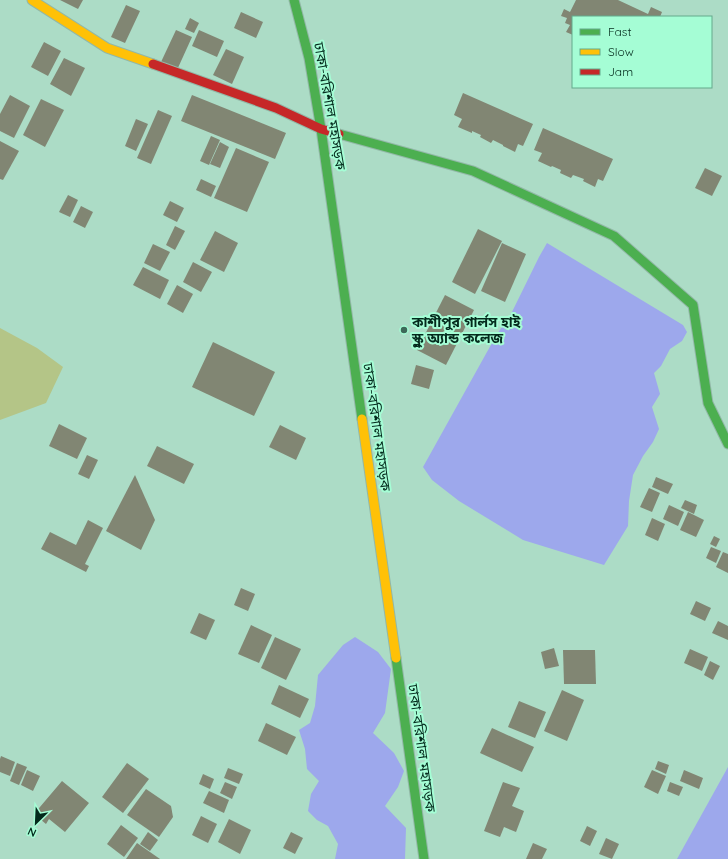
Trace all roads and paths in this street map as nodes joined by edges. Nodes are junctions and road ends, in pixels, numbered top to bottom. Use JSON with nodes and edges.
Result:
{"nodes":[{"id":1,"x":32,"y":0,"type":"edge"},
{"id":2,"x":294,"y":0,"type":"edge"},
{"id":3,"x":321,"y":130,"type":"junction"},
{"id":4,"x":728,"y":444,"type":"edge"},
{"id":5,"x":424,"y":859,"type":"edge"}],
"edges":[{"from":1,"to":3,"type":"main road"},
{"from":2,"to":3,"type":"main road","name":"ঢাকা-বরিশাল মহাসড়ক"},
{"from":3,"to":4,"type":"main road"},
{"from":3,"to":5,"type":"main road","name":"ঢাকা-বরিশাল মহাসড়ক"}]}
